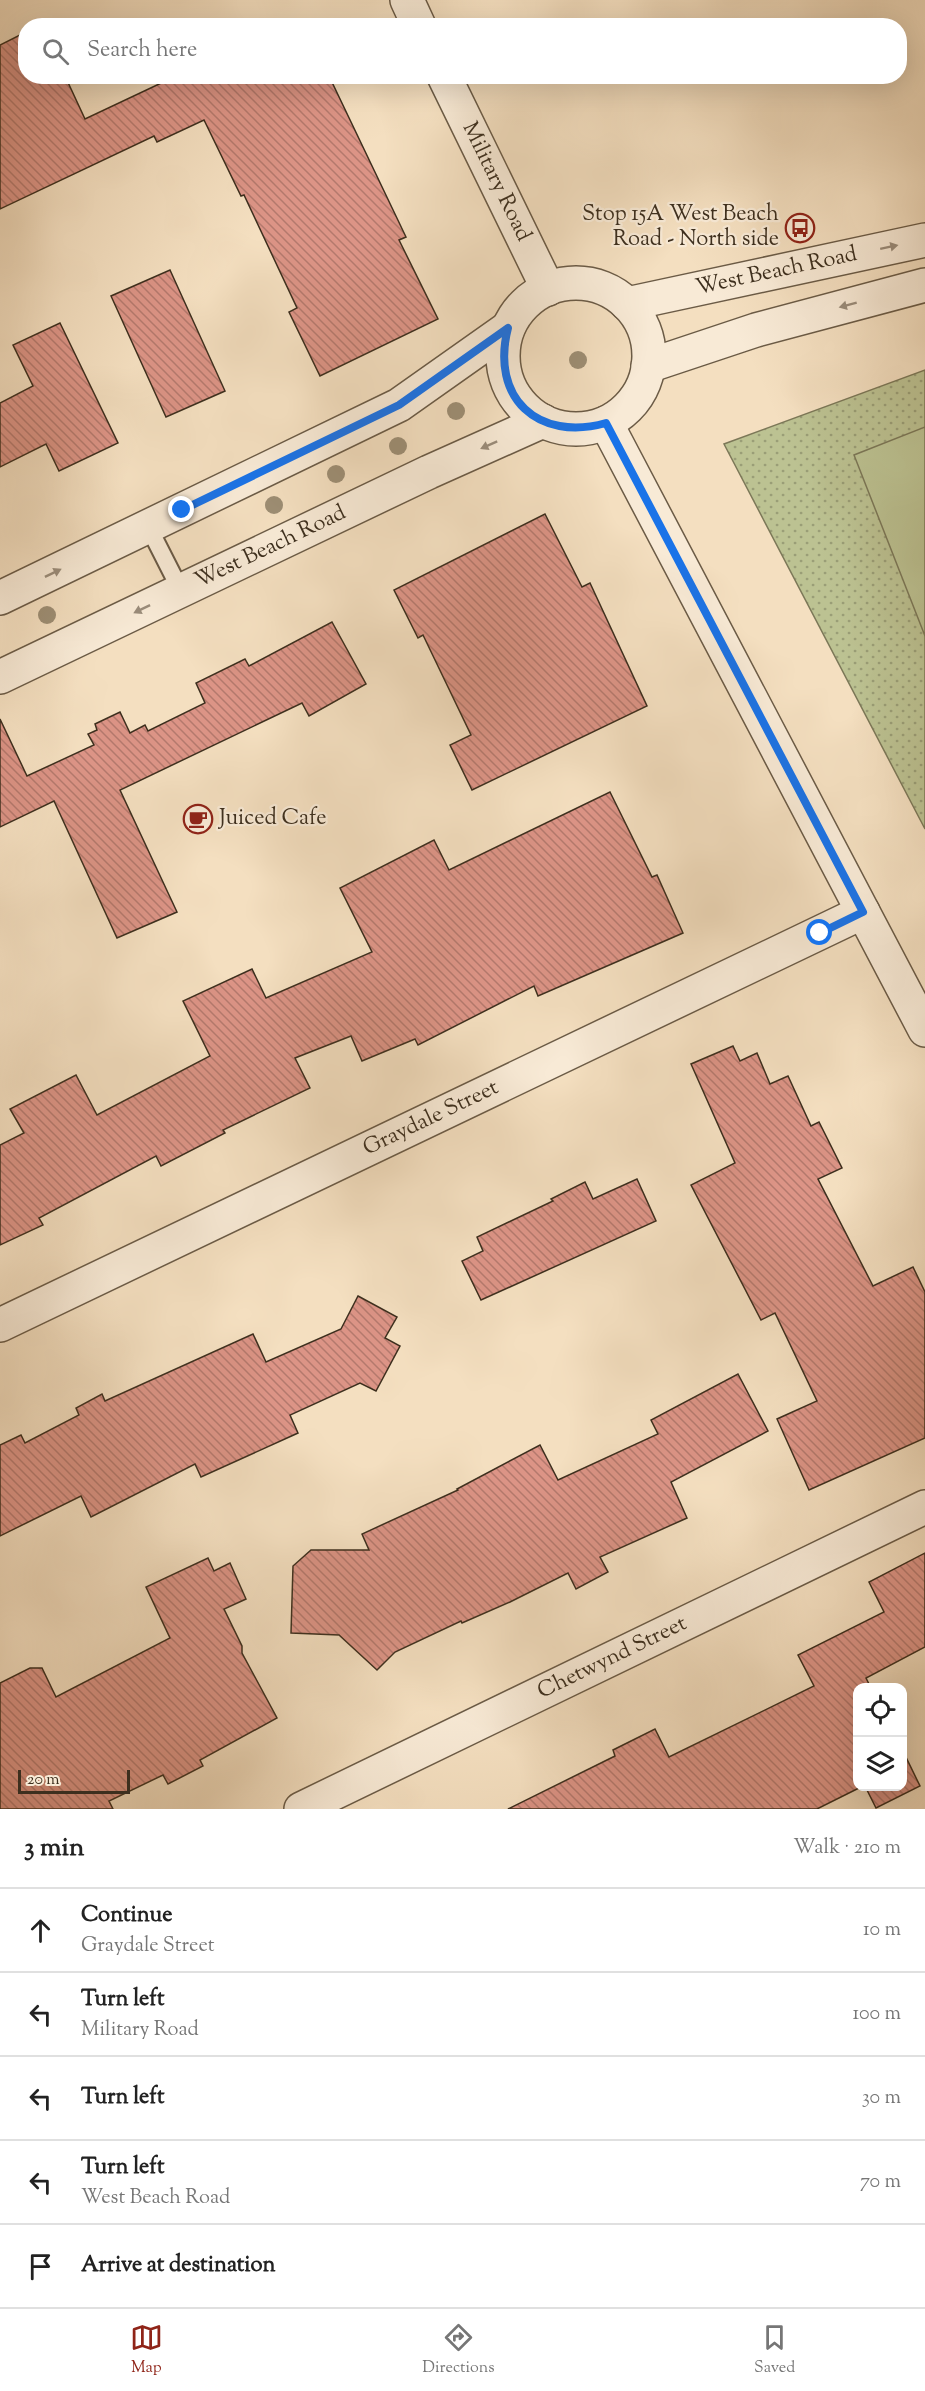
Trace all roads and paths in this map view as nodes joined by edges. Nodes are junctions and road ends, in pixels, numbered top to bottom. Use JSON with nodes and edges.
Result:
{"nodes":[{"id":1,"x":407,"y":0,"type":"edge"},
{"id":2,"x":415,"y":18,"type":"edge"},
{"id":3,"x":448,"y":84,"type":"edge"},
{"id":4,"x":925,"y":240,"type":"edge"},
{"id":5,"x":925,"y":285,"type":"edge"},
{"id":6,"x":548,"y":289,"type":"junction"},
{"id":7,"x":627,"y":304,"type":"junction"},
{"id":8,"x":508,"y":328,"type":"junction"},
{"id":9,"x":648,"y":366,"type":"junction"},
{"id":10,"x":543,"y":421,"type":"junction"},
{"id":11,"x":606,"y":423,"type":"junction"},
{"id":12,"x":148,"y":526,"type":"junction"},
{"id":13,"x":181,"y":591,"type":"junction"},
{"id":14,"x":0,"y":598,"type":"edge"},
{"id":15,"x":0,"y":677,"type":"edge"},
{"id":16,"x":863,"y":912,"type":"junction"},
{"id":17,"x":925,"y":1030,"type":"edge"},
{"id":18,"x":0,"y":1325,"type":"edge"},
{"id":19,"x":925,"y":1508,"type":"edge"},
{"id":20,"x":301,"y":1809,"type":"edge"}],
"edges":[{"from":1,"to":2,"type":"street"},
{"from":3,"to":6,"type":"street","name":"Military Road"},
{"from":7,"to":4,"type":"street","name":"West Beach Road","one_way":true},
{"from":5,"to":9,"type":"street","name":"West Beach Road","one_way":true},
{"from":6,"to":7,"type":"street"},
{"from":6,"to":8,"type":"street"},
{"from":7,"to":9,"type":"street"},
{"from":8,"to":10,"type":"street"},
{"from":8,"to":12,"type":"street"},
{"from":9,"to":11,"type":"street"},
{"from":10,"to":11,"type":"street"},
{"from":10,"to":13,"type":"street","name":"West Beach Road","one_way":true},
{"from":11,"to":16,"type":"street"},
{"from":12,"to":13,"type":"lane"},
{"from":14,"to":12,"type":"street","one_way":true},
{"from":13,"to":15,"type":"street","name":"West Beach Road","one_way":true},
{"from":16,"to":17,"type":"street"},
{"from":16,"to":18,"type":"street","name":"Graydale Street"},
{"from":19,"to":20,"type":"street","name":"Chetwynd Street"}]}
